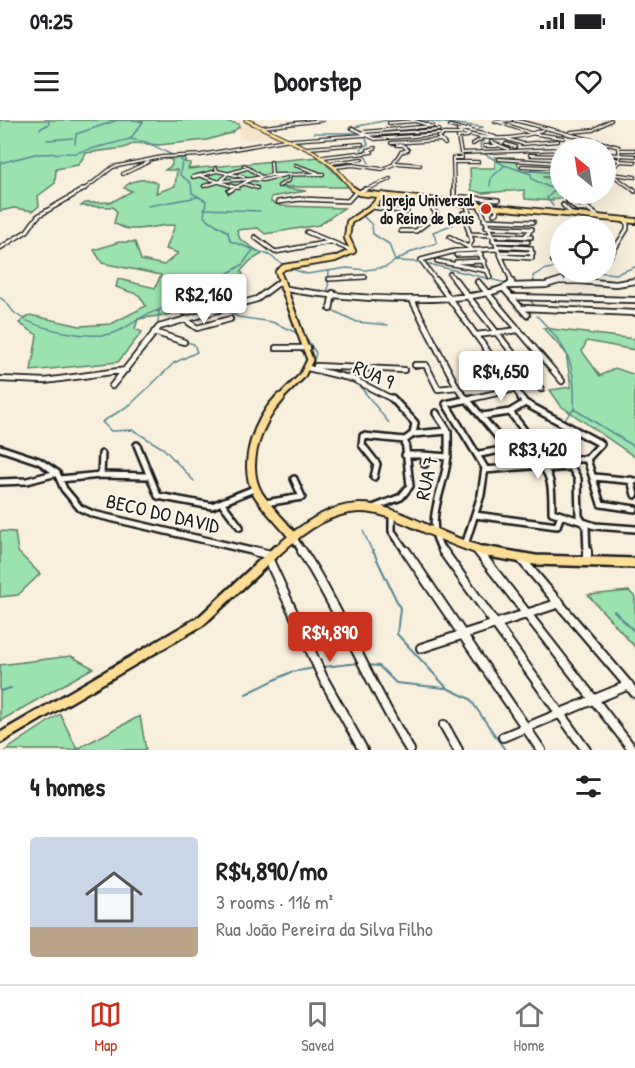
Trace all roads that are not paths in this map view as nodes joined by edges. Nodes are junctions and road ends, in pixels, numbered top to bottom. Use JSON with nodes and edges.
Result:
{"nodes":[{"id":1,"x":248,"y":120,"type":"edge"},
{"id":2,"x":323,"y":120,"type":"edge"},
{"id":3,"x":514,"y":120,"type":"edge"},
{"id":4,"x":611,"y":120,"type":"edge"},
{"id":5,"x":414,"y":121,"type":"edge"},
{"id":6,"x":423,"y":124,"type":"junction"},
{"id":7,"x":394,"y":126,"type":"junction"},
{"id":8,"x":433,"y":126,"type":"junction"},
{"id":9,"x":263,"y":127,"type":"junction"},
{"id":10,"x":352,"y":128,"type":"dead end"},
{"id":11,"x":401,"y":129,"type":"junction"},
{"id":12,"x":470,"y":129,"type":"junction"},
{"id":13,"x":547,"y":129,"type":"junction"},
{"id":14,"x":458,"y":131,"type":"junction"},
{"id":15,"x":362,"y":132,"type":"junction"},
{"id":16,"x":566,"y":132,"type":"junction"},
{"id":17,"x":407,"y":133,"type":"junction"},
{"id":18,"x":440,"y":133,"type":"junction"},
{"id":19,"x":530,"y":133,"type":"junction"},
{"id":20,"x":588,"y":133,"type":"dead end"},
{"id":21,"x":369,"y":135,"type":"junction"},
{"id":22,"x":468,"y":135,"type":"junction"},
{"id":23,"x":413,"y":136,"type":"junction"},
{"id":24,"x":595,"y":136,"type":"dead end"},
{"id":25,"x":497,"y":137,"type":"junction"},
{"id":26,"x":525,"y":137,"type":"junction"},
{"id":27,"x":563,"y":138,"type":"dead end"},
{"id":28,"x":589,"y":138,"type":"joint"},
{"id":29,"x":290,"y":139,"type":"junction"},
{"id":30,"x":375,"y":139,"type":"joint"},
{"id":31,"x":479,"y":139,"type":"junction"},
{"id":32,"x":441,"y":140,"type":"junction"},
{"id":33,"x":505,"y":140,"type":"junction"},
{"id":34,"x":419,"y":142,"type":"junction"},
{"id":35,"x":550,"y":142,"type":"edge"},
{"id":36,"x":472,"y":143,"type":"dead end"},
{"id":37,"x":540,"y":143,"type":"junction"},
{"id":38,"x":362,"y":144,"type":"dead end"},
{"id":39,"x":445,"y":144,"type":"dead end"},
{"id":40,"x":344,"y":145,"type":"junction"},
{"id":41,"x":332,"y":146,"type":"junction"},
{"id":42,"x":484,"y":146,"type":"dead end"},
{"id":43,"x":499,"y":146,"type":"junction"},
{"id":44,"x":492,"y":147,"type":"junction"},
{"id":45,"x":616,"y":147,"type":"edge"},
{"id":46,"x":308,"y":148,"type":"junction"},
{"id":47,"x":375,"y":148,"type":"dead end"},
{"id":48,"x":336,"y":149,"type":"dead end"},
{"id":49,"x":515,"y":150,"type":"junction"},
{"id":50,"x":550,"y":150,"type":"edge"},
{"id":51,"x":621,"y":150,"type":"junction"},
{"id":52,"x":635,"y":150,"type":"edge"},
{"id":53,"x":461,"y":153,"type":"junction"},
{"id":54,"x":357,"y":154,"type":"junction"},
{"id":55,"x":616,"y":155,"type":"edge"},
{"id":56,"x":620,"y":155,"type":"junction"},
{"id":57,"x":495,"y":156,"type":"dead end"},
{"id":58,"x":635,"y":156,"type":"edge"},
{"id":59,"x":322,"y":157,"type":"junction"},
{"id":60,"x":462,"y":158,"type":"junction"},
{"id":61,"x":550,"y":158,"type":"edge"},
{"id":62,"x":153,"y":159,"type":"junction"},
{"id":63,"x":483,"y":159,"type":"dead end"},
{"id":64,"x":499,"y":159,"type":"dead end"},
{"id":65,"x":550,"y":159,"type":"edge"},
{"id":66,"x":616,"y":159,"type":"edge"},
{"id":67,"x":620,"y":160,"type":"junction"},
{"id":68,"x":363,"y":161,"type":"joint"},
{"id":69,"x":271,"y":162,"type":"dead end"},
{"id":70,"x":453,"y":162,"type":"junction"},
{"id":71,"x":478,"y":162,"type":"dead end"},
{"id":72,"x":635,"y":162,"type":"edge"},
{"id":73,"x":397,"y":163,"type":"junction"},
{"id":74,"x":616,"y":164,"type":"edge"},
{"id":75,"x":296,"y":165,"type":"dead end"},
{"id":76,"x":333,"y":165,"type":"junction"},
{"id":77,"x":420,"y":165,"type":"dead end"},
{"id":78,"x":522,"y":166,"type":"dead end"},
{"id":79,"x":541,"y":167,"type":"junction"},
{"id":80,"x":550,"y":168,"type":"edge"},
{"id":81,"x":340,"y":172,"type":"junction"},
{"id":82,"x":543,"y":172,"type":"dead end"},
{"id":83,"x":123,"y":174,"type":"dead end"},
{"id":84,"x":227,"y":174,"type":"junction"},
{"id":85,"x":616,"y":174,"type":"edge"},
{"id":86,"x":272,"y":175,"type":"junction"},
{"id":87,"x":290,"y":175,"type":"junction"},
{"id":88,"x":201,"y":176,"type":"junction"},
{"id":89,"x":260,"y":176,"type":"junction"},
{"id":90,"x":285,"y":176,"type":"junction"},
{"id":91,"x":192,"y":177,"type":"dead end"},
{"id":92,"x":616,"y":178,"type":"edge"},
{"id":93,"x":251,"y":179,"type":"junction"},
{"id":94,"x":390,"y":179,"type":"dead end"},
{"id":95,"x":635,"y":179,"type":"edge"},
{"id":96,"x":263,"y":180,"type":"junction"},
{"id":97,"x":220,"y":181,"type":"junction"},
{"id":98,"x":621,"y":181,"type":"junction"},
{"id":99,"x":244,"y":184,"type":"junction"},
{"id":100,"x":204,"y":186,"type":"dead end"},
{"id":101,"x":279,"y":186,"type":"dead end"},
{"id":102,"x":238,"y":188,"type":"junction"},
{"id":103,"x":265,"y":188,"type":"dead end"},
{"id":104,"x":257,"y":189,"type":"dead end"},
{"id":105,"x":470,"y":190,"type":"dead end"},
{"id":106,"x":229,"y":191,"type":"dead end"},
{"id":107,"x":635,"y":192,"type":"edge"},
{"id":108,"x":357,"y":193,"type":"junction"},
{"id":109,"x":382,"y":196,"type":"junction"},
{"id":110,"x":462,"y":197,"type":"dead end"},
{"id":111,"x":469,"y":198,"type":"junction"},
{"id":112,"x":415,"y":199,"type":"junction"},
{"id":113,"x":498,"y":200,"type":"dead end"},
{"id":114,"x":398,"y":201,"type":"dead end"},
{"id":115,"x":438,"y":201,"type":"junction"},
{"id":116,"x":278,"y":202,"type":"dead end"},
{"id":117,"x":454,"y":202,"type":"junction"},
{"id":118,"x":478,"y":204,"type":"junction"},
{"id":119,"x":571,"y":204,"type":"edge"},
{"id":120,"x":581,"y":204,"type":"edge"},
{"id":121,"x":467,"y":205,"type":"junction"},
{"id":122,"x":563,"y":205,"type":"dead end"},
{"id":123,"x":372,"y":207,"type":"junction"},
{"id":124,"x":498,"y":208,"type":"junction"},
{"id":125,"x":587,"y":208,"type":"junction"},
{"id":126,"x":408,"y":209,"type":"junction"},
{"id":127,"x":577,"y":209,"type":"junction"},
{"id":128,"x":494,"y":214,"type":"dead end"},
{"id":129,"x":586,"y":216,"type":"edge"},
{"id":130,"x":586,"y":216,"type":"edge"},
{"id":131,"x":596,"y":216,"type":"edge"},
{"id":132,"x":616,"y":218,"type":"edge"},
{"id":133,"x":616,"y":219,"type":"edge"},
{"id":134,"x":484,"y":220,"type":"junction"},
{"id":135,"x":627,"y":220,"type":"junction"},
{"id":136,"x":635,"y":220,"type":"edge"},
{"id":137,"x":533,"y":222,"type":"dead end"},
{"id":138,"x":486,"y":227,"type":"junction"},
{"id":139,"x":401,"y":231,"type":"dead end"},
{"id":140,"x":307,"y":232,"type":"dead end"},
{"id":141,"x":469,"y":234,"type":"junction"},
{"id":142,"x":490,"y":234,"type":"junction"},
{"id":143,"x":525,"y":236,"type":"junction"},
{"id":144,"x":255,"y":237,"type":"dead end"},
{"id":145,"x":450,"y":237,"type":"dead end"},
{"id":146,"x":531,"y":237,"type":"dead end"},
{"id":147,"x":494,"y":241,"type":"junction"},
{"id":148,"x":330,"y":242,"type":"junction"},
{"id":149,"x":528,"y":242,"type":"dead end"},
{"id":150,"x":616,"y":246,"type":"edge"},
{"id":151,"x":470,"y":248,"type":"junction"},
{"id":152,"x":0,"y":249,"type":"edge"},
{"id":153,"x":353,"y":251,"type":"junction"},
{"id":154,"x":499,"y":251,"type":"junction"},
{"id":155,"x":275,"y":252,"type":"joint"},
{"id":156,"x":480,"y":252,"type":"junction"},
{"id":157,"x":456,"y":255,"type":"dead end"},
{"id":158,"x":532,"y":255,"type":"joint"},
{"id":159,"x":437,"y":261,"type":"dead end"},
{"id":160,"x":484,"y":261,"type":"junction"},
{"id":161,"x":448,"y":262,"type":"junction"},
{"id":162,"x":488,"y":271,"type":"junction"},
{"id":163,"x":450,"y":274,"type":"dead end"},
{"id":164,"x":490,"y":277,"type":"dead end"},
{"id":165,"x":365,"y":278,"type":"dead end"},
{"id":166,"x":635,"y":281,"type":"edge"},
{"id":167,"x":478,"y":282,"type":"dead end"},
{"id":168,"x":282,"y":284,"type":"junction"},
{"id":169,"x":510,"y":286,"type":"junction"},
{"id":170,"x":504,"y":289,"type":"junction"},
{"id":171,"x":326,"y":292,"type":"junction"},
{"id":172,"x":487,"y":292,"type":"junction"},
{"id":173,"x":333,"y":293,"type":"junction"},
{"id":174,"x":468,"y":295,"type":"junction"},
{"id":175,"x":448,"y":297,"type":"junction"},
{"id":176,"x":513,"y":297,"type":"junction"},
{"id":177,"x":412,"y":300,"type":"junction"},
{"id":178,"x":635,"y":300,"type":"edge"},
{"id":179,"x":330,"y":309,"type":"dead end"},
{"id":180,"x":523,"y":309,"type":"junction"},
{"id":181,"x":635,"y":313,"type":"edge"},
{"id":182,"x":527,"y":315,"type":"dead end"},
{"id":183,"x":184,"y":319,"type":"junction"},
{"id":184,"x":230,"y":319,"type":"dead end"},
{"id":185,"x":519,"y":330,"type":"junction"},
{"id":186,"x":154,"y":332,"type":"junction"},
{"id":187,"x":499,"y":333,"type":"junction"},
{"id":188,"x":476,"y":335,"type":"junction"},
{"id":189,"x":184,"y":342,"type":"dead end"},
{"id":190,"x":276,"y":348,"type":"dead end"},
{"id":191,"x":308,"y":348,"type":"junction"},
{"id":192,"x":516,"y":354,"type":"joint"},
{"id":193,"x":415,"y":365,"type":"dead end"},
{"id":194,"x":310,"y":366,"type":"junction"},
{"id":195,"x":126,"y":370,"type":"junction"},
{"id":196,"x":404,"y":370,"type":"dead end"},
{"id":197,"x":0,"y":379,"type":"edge"},
{"id":198,"x":562,"y":381,"type":"dead end"},
{"id":199,"x":112,"y":386,"type":"dead end"},
{"id":200,"x":457,"y":387,"type":"junction"},
{"id":201,"x":514,"y":389,"type":"junction"},
{"id":202,"x":541,"y":390,"type":"dead end"},
{"id":203,"x":468,"y":400,"type":"junction"},
{"id":204,"x":525,"y":403,"type":"junction"},
{"id":205,"x":510,"y":412,"type":"junction"},
{"id":206,"x":436,"y":413,"type":"dead end"},
{"id":207,"x":482,"y":416,"type":"junction"},
{"id":208,"x":462,"y":426,"type":"junction"},
{"id":209,"x":447,"y":430,"type":"junction"},
{"id":210,"x":413,"y":434,"type":"junction"},
{"id":211,"x":405,"y":440,"type":"junction"},
{"id":212,"x":137,"y":445,"type":"dead end"},
{"id":213,"x":521,"y":446,"type":"junction"},
{"id":214,"x":0,"y":448,"type":"edge"},
{"id":215,"x":507,"y":448,"type":"junction"},
{"id":216,"x":561,"y":449,"type":"dead end"},
{"id":217,"x":102,"y":454,"type":"dead end"},
{"id":218,"x":480,"y":454,"type":"junction"},
{"id":219,"x":405,"y":455,"type":"junction"},
{"id":220,"x":423,"y":455,"type":"junction"},
{"id":221,"x":448,"y":457,"type":"junction"},
{"id":222,"x":567,"y":459,"type":"junction"},
{"id":223,"x":587,"y":459,"type":"junction"},
{"id":224,"x":425,"y":464,"type":"dead end"},
{"id":225,"x":544,"y":467,"type":"junction"},
{"id":226,"x":572,"y":467,"type":"junction"},
{"id":227,"x":485,"y":470,"type":"junction"},
{"id":228,"x":101,"y":475,"type":"junction"},
{"id":229,"x":58,"y":476,"type":"junction"},
{"id":230,"x":147,"y":476,"type":"junction"},
{"id":231,"x":375,"y":477,"type":"dead end"},
{"id":232,"x":594,"y":477,"type":"junction"},
{"id":233,"x":294,"y":478,"type":"dead end"},
{"id":234,"x":633,"y":481,"type":"edge"},
{"id":235,"x":0,"y":482,"type":"edge"},
{"id":236,"x":255,"y":489,"type":"junction"},
{"id":237,"x":635,"y":495,"type":"edge"},
{"id":238,"x":222,"y":503,"type":"junction"},
{"id":239,"x":265,"y":503,"type":"junction"},
{"id":240,"x":374,"y":508,"type":"junction"},
{"id":241,"x":635,"y":509,"type":"edge"},
{"id":242,"x":392,"y":513,"type":"junction"},
{"id":243,"x":475,"y":515,"type":"junction"},
{"id":244,"x":561,"y":515,"type":"junction"},
{"id":245,"x":580,"y":520,"type":"junction"},
{"id":246,"x":240,"y":527,"type":"dead end"},
{"id":247,"x":635,"y":529,"type":"edge"},
{"id":248,"x":432,"y":531,"type":"junction"},
{"id":249,"x":294,"y":538,"type":"junction"},
{"id":250,"x":465,"y":545,"type":"junction"},
{"id":251,"x":477,"y":549,"type":"junction"},
{"id":252,"x":269,"y":556,"type":"junction"},
{"id":253,"x":522,"y":560,"type":"junction"},
{"id":254,"x":587,"y":562,"type":"junction"},
{"id":255,"x":635,"y":563,"type":"edge"},
{"id":256,"x":560,"y":603,"type":"junction"},
{"id":257,"x":528,"y":614,"type":"junction"},
{"id":258,"x":495,"y":625,"type":"junction"},
{"id":259,"x":463,"y":635,"type":"junction"},
{"id":260,"x":421,"y":648,"type":"dead end"},
{"id":261,"x":629,"y":685,"type":"junction"},
{"id":262,"x":635,"y":693,"type":"edge"},
{"id":263,"x":594,"y":700,"type":"junction"},
{"id":264,"x":560,"y":714,"type":"junction"},
{"id":265,"x":444,"y":725,"type":"dead end"},
{"id":266,"x":526,"y":727,"type":"junction"},
{"id":267,"x":502,"y":737,"type":"dead end"},
{"id":268,"x":0,"y":738,"type":"edge"},
{"id":269,"x":363,"y":750,"type":"edge"},
{"id":270,"x":410,"y":750,"type":"edge"},
{"id":271,"x":456,"y":750,"type":"edge"},
{"id":272,"x":541,"y":750,"type":"edge"},
{"id":273,"x":586,"y":750,"type":"edge"},
{"id":274,"x":633,"y":750,"type":"edge"}],
"edges":[{"from":1,"to":9,"type":"main road"},
{"from":1,"to":29,"type":"main road"},
{"from":2,"to":9,"type":"street"},
{"from":3,"to":13,"type":"street"},
{"from":3,"to":19,"type":"street"},
{"from":4,"to":16,"type":"street"},
{"from":5,"to":6,"type":"street"},
{"from":5,"to":7,"type":"street"},
{"from":6,"to":7,"type":"street"},
{"from":6,"to":8,"type":"street"},
{"from":7,"to":11,"type":"street"},
{"from":8,"to":11,"type":"street"},
{"from":8,"to":18,"type":"street"},
{"from":9,"to":29,"type":"main road"},
{"from":10,"to":15,"type":"street"},
{"from":11,"to":15,"type":"street"},
{"from":11,"to":17,"type":"street"},
{"from":12,"to":14,"type":"street"},
{"from":12,"to":14,"type":"street"},
{"from":12,"to":25,"type":"street"},
{"from":13,"to":16,"type":"street"},
{"from":13,"to":19,"type":"street"},
{"from":14,"to":22,"type":"street"},
{"from":15,"to":21,"type":"street"},
{"from":16,"to":20,"type":"street"},
{"from":16,"to":28,"type":"street"},
{"from":17,"to":18,"type":"street"},
{"from":17,"to":21,"type":"street"},
{"from":18,"to":22,"type":"street"},
{"from":18,"to":23,"type":"street"},
{"from":18,"to":32,"type":"street"},
{"from":19,"to":26,"type":"street"},
{"from":19,"to":27,"type":"street"},
{"from":21,"to":29,"type":"street"},
{"from":21,"to":30,"type":"street"},
{"from":22,"to":31,"type":"street"},
{"from":22,"to":53,"type":"street"},
{"from":23,"to":30,"type":"street"},
{"from":23,"to":34,"type":"street"},
{"from":24,"to":28,"type":"street"},
{"from":25,"to":31,"type":"street"},
{"from":25,"to":33,"type":"street"},
{"from":26,"to":33,"type":"street"},
{"from":26,"to":37,"type":"street"},
{"from":29,"to":46,"type":"main road"},
{"from":29,"to":62,"type":"street"},
{"from":29,"to":81,"type":"main road"},
{"from":31,"to":36,"type":"street"},
{"from":32,"to":34,"type":"street"},
{"from":32,"to":39,"type":"street"},
{"from":33,"to":37,"type":"street"},
{"from":33,"to":43,"type":"street"},
{"from":33,"to":44,"type":"street"},
{"from":33,"to":49,"type":"street"},
{"from":34,"to":73,"type":"street"},
{"from":35,"to":37,"type":"street"},
{"from":38,"to":40,"type":"street"},
{"from":40,"to":41,"type":"street"},
{"from":40,"to":54,"type":"street"},
{"from":41,"to":46,"type":"street"},
{"from":41,"to":48,"type":"street"},
{"from":42,"to":44,"type":"street"},
{"from":43,"to":44,"type":"street"},
{"from":43,"to":49,"type":"street"},
{"from":44,"to":49,"type":"street"},
{"from":44,"to":53,"type":"street"},
{"from":44,"to":57,"type":"street"},
{"from":45,"to":51,"type":"street"},
{"from":46,"to":59,"type":"main road"},
{"from":47,"to":54,"type":"street"},
{"from":49,"to":50,"type":"street"},
{"from":49,"to":61,"type":"street"},
{"from":51,"to":52,"type":"street"},
{"from":51,"to":56,"type":"street"},
{"from":53,"to":60,"type":"street"},
{"from":54,"to":59,"type":"street"},
{"from":54,"to":68,"type":"street"},
{"from":55,"to":56,"type":"street"},
{"from":56,"to":58,"type":"street"},
{"from":56,"to":67,"type":"street"},
{"from":59,"to":76,"type":"main road"},
{"from":60,"to":63,"type":"street"},
{"from":60,"to":70,"type":"street"},
{"from":62,"to":83,"type":"street"},
{"from":62,"to":152,"type":"street"},
{"from":64,"to":65,"type":"street"},
{"from":66,"to":67,"type":"street"},
{"from":67,"to":72,"type":"street"},
{"from":67,"to":74,"type":"street"},
{"from":68,"to":76,"type":"street"},
{"from":69,"to":86,"type":"street"},
{"from":70,"to":71,"type":"street"},
{"from":70,"to":117,"type":"street"},
{"from":73,"to":76,"type":"street"},
{"from":73,"to":77,"type":"street"},
{"from":75,"to":87,"type":"street"},
{"from":76,"to":81,"type":"main road"},
{"from":78,"to":79,"type":"street"},
{"from":79,"to":80,"type":"street"},
{"from":79,"to":82,"type":"street"},
{"from":81,"to":108,"type":"main road"},
{"from":84,"to":88,"type":"street"},
{"from":84,"to":89,"type":"street"},
{"from":84,"to":93,"type":"street"},
{"from":84,"to":97,"type":"street"},
{"from":85,"to":95,"type":"street"},
{"from":86,"to":89,"type":"street"},
{"from":86,"to":90,"type":"street"},
{"from":87,"to":90,"type":"street"},
{"from":87,"to":101,"type":"street"},
{"from":88,"to":91,"type":"street"},
{"from":88,"to":97,"type":"street"},
{"from":89,"to":93,"type":"street"},
{"from":90,"to":96,"type":"street"},
{"from":92,"to":98,"type":"street"},
{"from":93,"to":96,"type":"street"},
{"from":93,"to":97,"type":"street"},
{"from":93,"to":99,"type":"street"},
{"from":94,"to":108,"type":"street"},
{"from":95,"to":98,"type":"street"},
{"from":96,"to":103,"type":"street"},
{"from":97,"to":100,"type":"street"},
{"from":97,"to":102,"type":"street"},
{"from":98,"to":107,"type":"street"},
{"from":99,"to":102,"type":"street"},
{"from":99,"to":104,"type":"street"},
{"from":102,"to":106,"type":"street"},
{"from":105,"to":111,"type":"street"},
{"from":108,"to":109,"type":"main road"},
{"from":108,"to":116,"type":"street"},
{"from":109,"to":112,"type":"main road"},
{"from":109,"to":115,"type":"main road"},
{"from":109,"to":123,"type":"main road"},
{"from":110,"to":111,"type":"street"},
{"from":111,"to":118,"type":"street"},
{"from":112,"to":115,"type":"main road"},
{"from":112,"to":126,"type":"street"},
{"from":113,"to":118,"type":"street"},
{"from":114,"to":126,"type":"street"},
{"from":115,"to":117,"type":"main road"},
{"from":115,"to":121,"type":"main road"},
{"from":115,"to":139,"type":"street"},
{"from":117,"to":118,"type":"main road"},
{"from":118,"to":121,"type":"main road"},
{"from":118,"to":124,"type":"main road"},
{"from":118,"to":134,"type":"street"},
{"from":119,"to":127,"type":"street"},
{"from":120,"to":125,"type":"street"},
{"from":121,"to":141,"type":"street"},
{"from":122,"to":127,"type":"street"},
{"from":123,"to":126,"type":"street"},
{"from":123,"to":153,"type":"main road"},
{"from":124,"to":128,"type":"street"},
{"from":124,"to":129,"type":"main road"},
{"from":124,"to":130,"type":"main road"},
{"from":125,"to":127,"type":"street"},
{"from":125,"to":131,"type":"street"},
{"from":132,"to":136,"type":"main road"},
{"from":133,"to":135,"type":"main road"},
{"from":134,"to":137,"type":"street"},
{"from":134,"to":138,"type":"street"},
{"from":135,"to":136,"type":"main road"},
{"from":135,"to":150,"type":"street"},
{"from":138,"to":142,"type":"street"},
{"from":138,"to":143,"type":"street"},
{"from":140,"to":148,"type":"street"},
{"from":141,"to":142,"type":"street"},
{"from":141,"to":151,"type":"street"},
{"from":142,"to":143,"type":"street"},
{"from":142,"to":147,"type":"street"},
{"from":143,"to":146,"type":"street"},
{"from":144,"to":155,"type":"street"},
{"from":145,"to":151,"type":"street"},
{"from":147,"to":149,"type":"street"},
{"from":147,"to":154,"type":"street"},
{"from":148,"to":153,"type":"street"},
{"from":148,"to":155,"type":"street"},
{"from":151,"to":156,"type":"street"},
{"from":151,"to":175,"type":"street"},
{"from":153,"to":168,"type":"main road"},
{"from":154,"to":156,"type":"street"},
{"from":154,"to":158,"type":"street"},
{"from":154,"to":158,"type":"street"},
{"from":154,"to":169,"type":"street"},
{"from":156,"to":157,"type":"street"},
{"from":156,"to":160,"type":"street"},
{"from":159,"to":161,"type":"street"},
{"from":160,"to":161,"type":"street"},
{"from":160,"to":162,"type":"street"},
{"from":161,"to":162,"type":"street"},
{"from":162,"to":164,"type":"street"},
{"from":163,"to":174,"type":"street"},
{"from":165,"to":171,"type":"street"},
{"from":166,"to":169,"type":"street"},
{"from":167,"to":172,"type":"street"},
{"from":168,"to":171,"type":"street"},
{"from":168,"to":183,"type":"street"},
{"from":168,"to":191,"type":"main road"},
{"from":169,"to":170,"type":"street"},
{"from":170,"to":172,"type":"street"},
{"from":170,"to":176,"type":"street"},
{"from":171,"to":173,"type":"street"},
{"from":172,"to":174,"type":"street"},
{"from":172,"to":185,"type":"street"},
{"from":173,"to":177,"type":"street"},
{"from":173,"to":179,"type":"street"},
{"from":174,"to":175,"type":"street"},
{"from":174,"to":187,"type":"street"},
{"from":175,"to":177,"type":"street"},
{"from":175,"to":188,"type":"street"},
{"from":176,"to":178,"type":"street"},
{"from":176,"to":180,"type":"street"},
{"from":177,"to":200,"type":"street"},
{"from":180,"to":181,"type":"street"},
{"from":180,"to":182,"type":"street"},
{"from":183,"to":184,"type":"street"},
{"from":183,"to":186,"type":"street"},
{"from":185,"to":187,"type":"street"},
{"from":185,"to":198,"type":"street"},
{"from":186,"to":189,"type":"street"},
{"from":186,"to":195,"type":"street"},
{"from":187,"to":188,"type":"street"},
{"from":187,"to":192,"type":"street"},
{"from":188,"to":201,"type":"street"},
{"from":190,"to":191,"type":"street"},
{"from":191,"to":194,"type":"main road"},
{"from":192,"to":202,"type":"street"},
{"from":193,"to":200,"type":"street"},
{"from":194,"to":196,"type":"street"},
{"from":194,"to":210,"type":"street","name":"RUA 9"},
{"from":194,"to":236,"type":"main road"},
{"from":195,"to":197,"type":"street"},
{"from":195,"to":199,"type":"street"},
{"from":200,"to":203,"type":"street"},
{"from":201,"to":203,"type":"street"},
{"from":201,"to":204,"type":"street"},
{"from":203,"to":207,"type":"street"},
{"from":203,"to":208,"type":"street"},
{"from":204,"to":205,"type":"street"},
{"from":204,"to":223,"type":"street"},
{"from":205,"to":207,"type":"street"},
{"from":205,"to":213,"type":"street"},
{"from":206,"to":209,"type":"street"},
{"from":207,"to":215,"type":"street"},
{"from":208,"to":209,"type":"street"},
{"from":208,"to":218,"type":"street"},
{"from":209,"to":210,"type":"street"},
{"from":209,"to":221,"type":"street","name":"RUA 7"},
{"from":210,"to":211,"type":"street"},
{"from":211,"to":219,"type":"street"},
{"from":211,"to":231,"type":"street"},
{"from":212,"to":230,"type":"street"},
{"from":213,"to":215,"type":"street"},
{"from":213,"to":225,"type":"street"},
{"from":214,"to":229,"type":"street","name":"BECO DO DAVID"},
{"from":215,"to":218,"type":"street"},
{"from":216,"to":222,"type":"street"},
{"from":217,"to":228,"type":"street"},
{"from":218,"to":227,"type":"street"},
{"from":219,"to":220,"type":"street"},
{"from":219,"to":240,"type":"street"},
{"from":220,"to":221,"type":"street"},
{"from":220,"to":224,"type":"street"},
{"from":221,"to":248,"type":"street","name":"RUA 7"},
{"from":222,"to":223,"type":"street"},
{"from":222,"to":226,"type":"street"},
{"from":223,"to":232,"type":"street"},
{"from":225,"to":226,"type":"street"},
{"from":225,"to":227,"type":"street"},
{"from":225,"to":244,"type":"street"},
{"from":226,"to":245,"type":"street"},
{"from":227,"to":243,"type":"street"},
{"from":228,"to":229,"type":"street"},
{"from":228,"to":230,"type":"street"},
{"from":229,"to":235,"type":"street"},
{"from":229,"to":252,"type":"street","name":"BECO DO DAVID"},
{"from":230,"to":238,"type":"street"},
{"from":232,"to":234,"type":"street"},
{"from":232,"to":241,"type":"street"},
{"from":233,"to":239,"type":"street"},
{"from":234,"to":237,"type":"street"},
{"from":236,"to":238,"type":"street"},
{"from":236,"to":239,"type":"main road"},
{"from":238,"to":246,"type":"street"},
{"from":239,"to":249,"type":"main road"},
{"from":240,"to":242,"type":"main road"},
{"from":240,"to":249,"type":"main road"},
{"from":242,"to":248,"type":"main road"},
{"from":242,"to":259,"type":"street"},
{"from":243,"to":244,"type":"street"},
{"from":243,"to":250,"type":"street"},
{"from":244,"to":245,"type":"street"},
{"from":245,"to":247,"type":"street"},
{"from":245,"to":254,"type":"street"},
{"from":248,"to":250,"type":"main road"},
{"from":248,"to":258,"type":"street"},
{"from":249,"to":252,"type":"main road"},
{"from":249,"to":270,"type":"street"},
{"from":250,"to":251,"type":"main road"},
{"from":251,"to":253,"type":"main road"},
{"from":251,"to":257,"type":"street"},
{"from":252,"to":268,"type":"main road"},
{"from":252,"to":269,"type":"street"},
{"from":253,"to":254,"type":"main road"},
{"from":253,"to":256,"type":"street"},
{"from":254,"to":255,"type":"main road"},
{"from":256,"to":257,"type":"street"},
{"from":256,"to":261,"type":"street"},
{"from":257,"to":258,"type":"street"},
{"from":257,"to":263,"type":"street"},
{"from":258,"to":259,"type":"street"},
{"from":258,"to":264,"type":"street"},
{"from":259,"to":260,"type":"street"},
{"from":259,"to":266,"type":"street"},
{"from":261,"to":262,"type":"street"},
{"from":261,"to":263,"type":"street"},
{"from":263,"to":264,"type":"street"},
{"from":263,"to":274,"type":"street"},
{"from":264,"to":266,"type":"street"},
{"from":264,"to":273,"type":"street"},
{"from":265,"to":271,"type":"street"},
{"from":266,"to":267,"type":"street"},
{"from":266,"to":272,"type":"street"}]}
